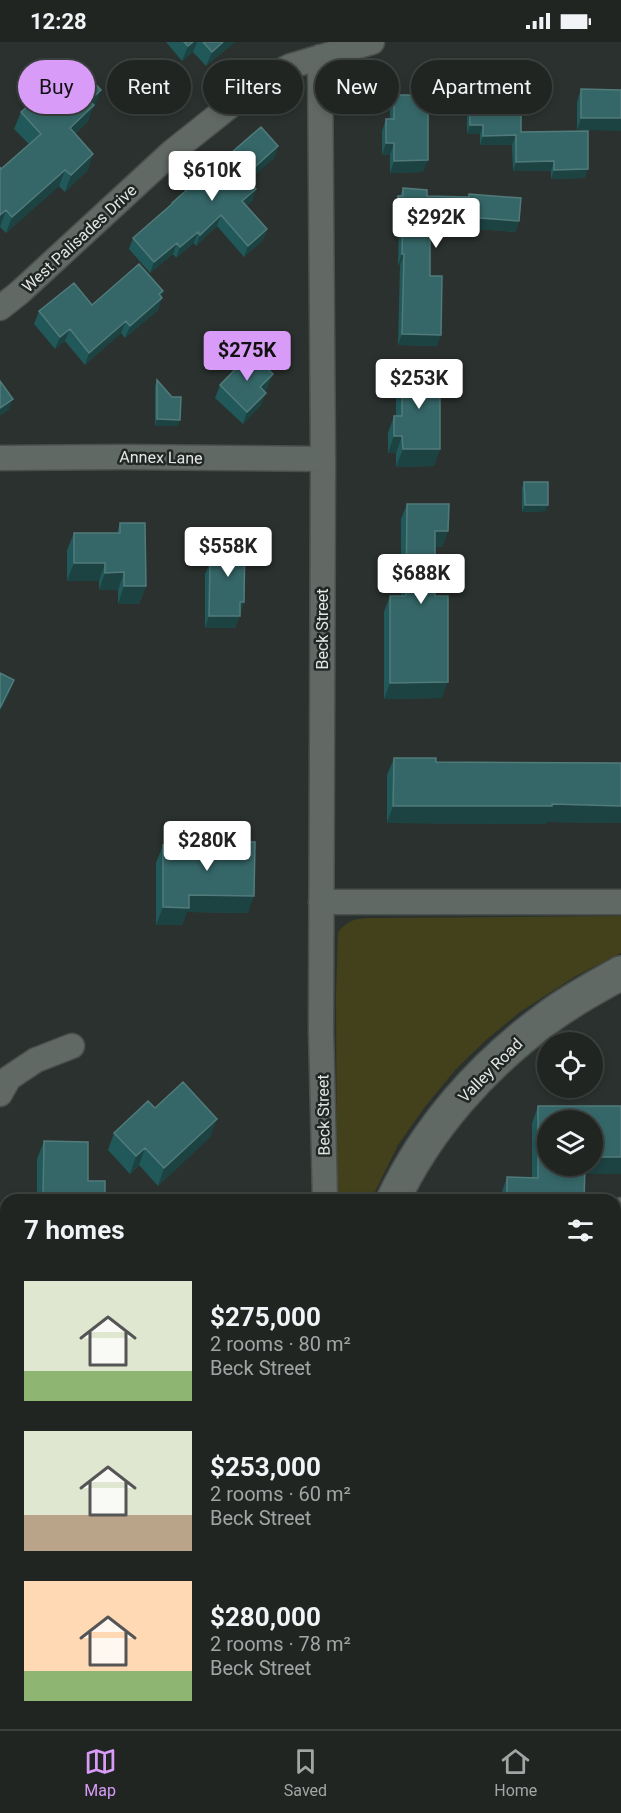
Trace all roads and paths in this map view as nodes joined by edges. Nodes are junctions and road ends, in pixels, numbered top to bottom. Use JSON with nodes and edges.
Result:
{"nodes":[{"id":1,"x":372,"y":42,"type":"edge"},
{"id":2,"x":320,"y":57,"type":"junction"},
{"id":3,"x":0,"y":308,"type":"edge"},
{"id":4,"x":0,"y":458,"type":"edge"},
{"id":5,"x":323,"y":459,"type":"junction"},
{"id":6,"x":321,"y":902,"type":"junction"},
{"id":7,"x":621,"y":902,"type":"edge"},
{"id":8,"x":621,"y":974,"type":"edge"},
{"id":9,"x":72,"y":1046,"type":"dead end"},
{"id":10,"x":0,"y":1094,"type":"edge"},
{"id":11,"x":325,"y":1194,"type":"edge"},
{"id":12,"x":396,"y":1194,"type":"edge"}],
"edges":[{"from":1,"to":2,"type":"street","name":"West Palisades Drive"},
{"from":2,"to":3,"type":"street","name":"West Palisades Drive"},
{"from":2,"to":5,"type":"street","name":"Beck Street"},
{"from":4,"to":5,"type":"street","name":"Annex Lane"},
{"from":5,"to":6,"type":"street","name":"Beck Street"},
{"from":6,"to":7,"type":"street"},
{"from":6,"to":11,"type":"street","name":"Beck Street"},
{"from":8,"to":12,"type":"main road","name":"Valley Road"},
{"from":9,"to":10,"type":"street"}]}
